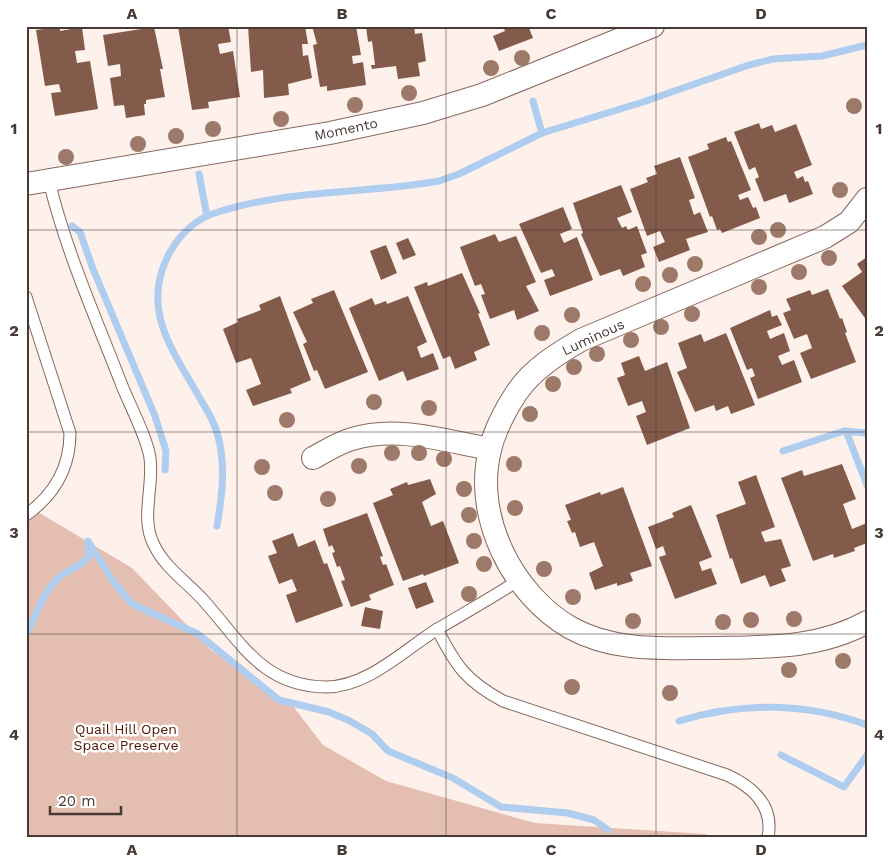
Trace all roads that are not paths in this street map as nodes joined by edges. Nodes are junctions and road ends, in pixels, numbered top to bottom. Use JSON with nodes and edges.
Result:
{"nodes":[{"id":1,"x":653,"y":26,"type":"edge"},
{"id":2,"x":50,"y":181,"type":"junction"},
{"id":3,"x":26,"y":184,"type":"edge"},
{"id":4,"x":867,"y":199,"type":"edge"},
{"id":5,"x":26,"y":297,"type":"edge"},
{"id":6,"x":490,"y":450,"type":"junction"},
{"id":7,"x":313,"y":458,"type":"dead end"},
{"id":8,"x":26,"y":515,"type":"edge"},
{"id":9,"x":519,"y":580,"type":"junction"},
{"id":10,"x":867,"y":622,"type":"edge"},
{"id":11,"x":437,"y":630,"type":"junction"},
{"id":12,"x":768,"y":837,"type":"edge"}],
"edges":[{"from":1,"to":2,"type":"street","name":"Momento"},
{"from":2,"to":3,"type":"street","name":"Momento"},
{"from":2,"to":11,"type":"lane"},
{"from":4,"to":6,"type":"street","name":"Luminous"},
{"from":5,"to":8,"type":"lane"},
{"from":6,"to":7,"type":"street"},
{"from":6,"to":9,"type":"street","name":"Luminous"},
{"from":9,"to":10,"type":"street","name":"Luminous"},
{"from":9,"to":11,"type":"lane"},
{"from":11,"to":12,"type":"lane"}]}
